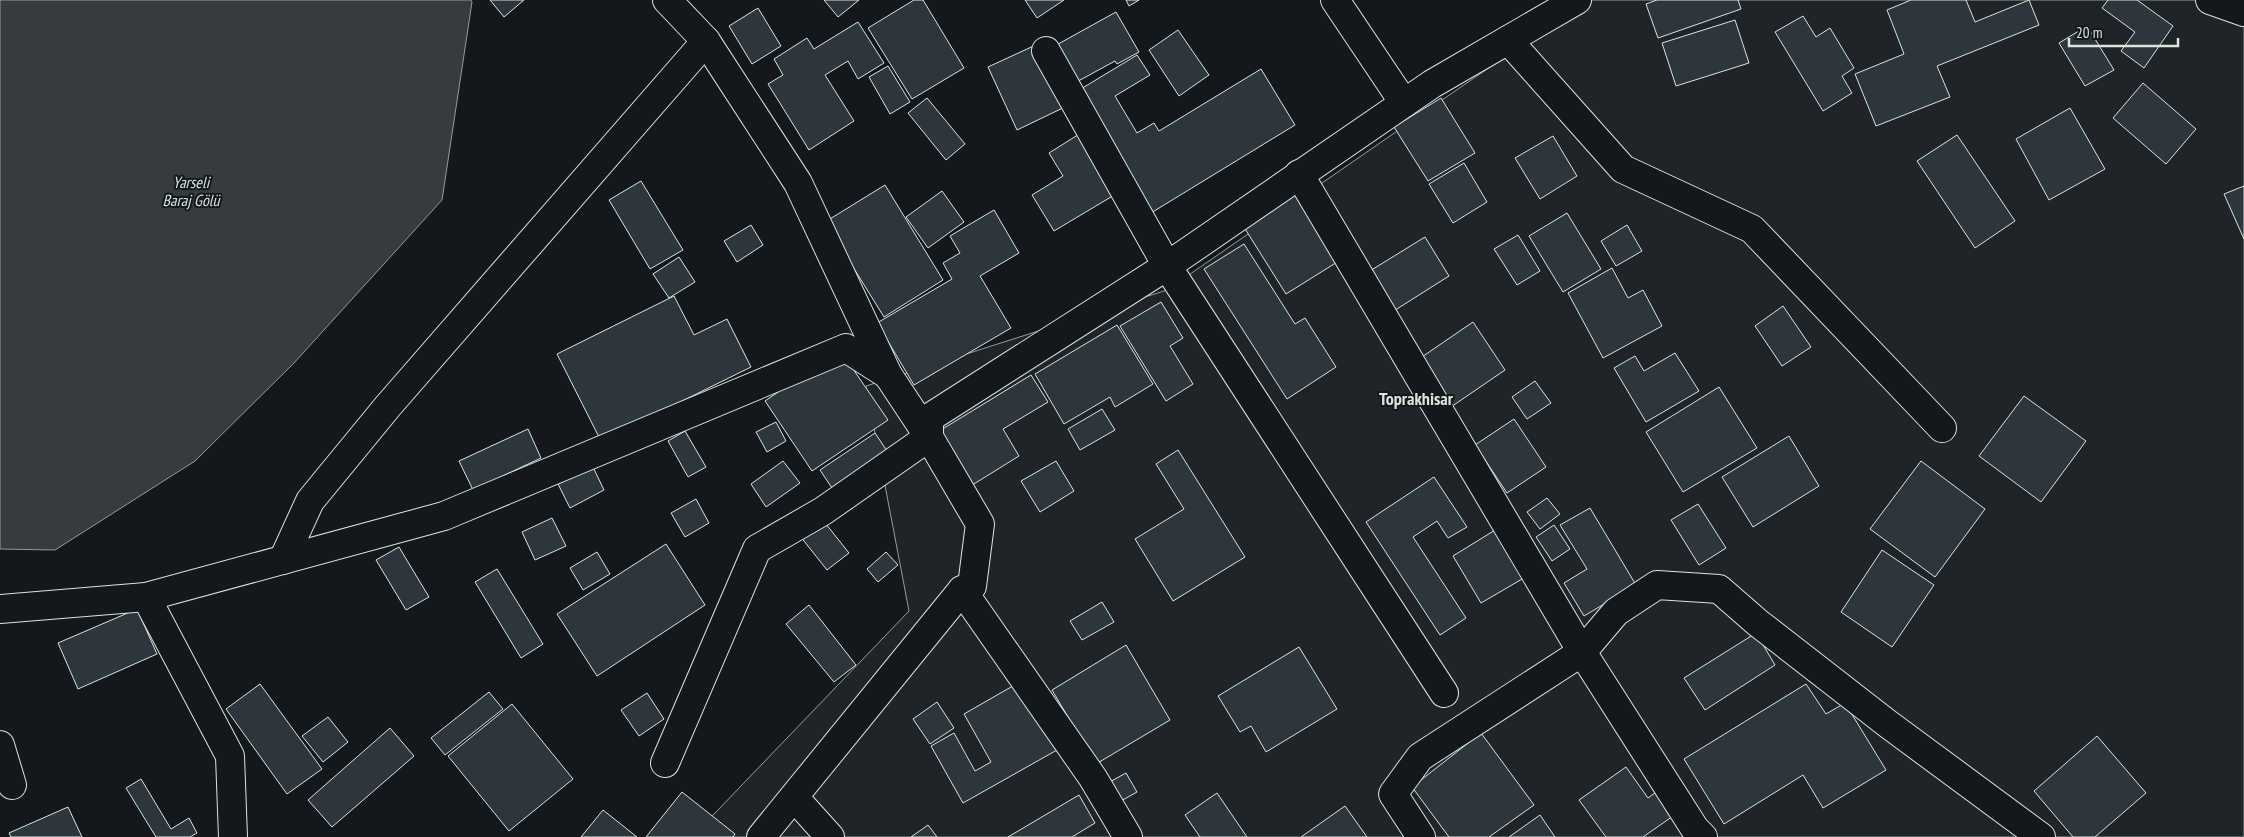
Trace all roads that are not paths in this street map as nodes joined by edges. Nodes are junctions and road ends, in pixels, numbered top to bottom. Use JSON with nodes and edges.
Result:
{"nodes":[{"id":1,"x":667,"y":0,"type":"edge"},
{"id":2,"x":1335,"y":0,"type":"edge"},
{"id":3,"x":1577,"y":0,"type":"edge"},
{"id":4,"x":2210,"y":0,"type":"edge"},
{"id":5,"x":2244,"y":12,"type":"edge"},
{"id":6,"x":1508,"y":40,"type":"junction"},
{"id":7,"x":706,"y":41,"type":"junction"},
{"id":8,"x":1046,"y":51,"type":"dead end"},
{"id":9,"x":1404,"y":104,"type":"junction"},
{"id":10,"x":1299,"y":174,"type":"junction"},
{"id":11,"x":1168,"y":266,"type":"junction"},
{"id":12,"x":888,"y":375,"type":"junction"},
{"id":13,"x":1942,"y":428,"type":"dead end"},
{"id":14,"x":929,"y":437,"type":"junction"},
{"id":15,"x":283,"y":560,"type":"junction"},
{"id":16,"x":962,"y":590,"type":"junction"},
{"id":17,"x":146,"y":597,"type":"junction"},
{"id":18,"x":0,"y":609,"type":"edge"},
{"id":19,"x":1582,"y":652,"type":"junction"},
{"id":20,"x":1444,"y":693,"type":"dead end"},
{"id":21,"x":0,"y":745,"type":"edge"},
{"id":22,"x":664,"y":763,"type":"dead end"},
{"id":23,"x":12,"y":785,"type":"dead end"},
{"id":24,"x":794,"y":797,"type":"junction"},
{"id":25,"x":233,"y":837,"type":"edge"},
{"id":26,"x":761,"y":837,"type":"edge"},
{"id":27,"x":830,"y":837,"type":"edge"},
{"id":28,"x":1128,"y":837,"type":"edge"},
{"id":29,"x":1421,"y":837,"type":"edge"},
{"id":30,"x":1703,"y":837,"type":"edge"},
{"id":31,"x":2041,"y":837,"type":"edge"}],
"edges":[{"from":1,"to":7,"type":"street"},
{"from":2,"to":9,"type":"street"},
{"from":3,"to":6,"type":"street"},
{"from":4,"to":5,"type":"street"},
{"from":6,"to":9,"type":"street"},
{"from":6,"to":13,"type":"street"},
{"from":7,"to":12,"type":"street"},
{"from":7,"to":15,"type":"street"},
{"from":8,"to":11,"type":"street"},
{"from":9,"to":10,"type":"street"},
{"from":10,"to":11,"type":"street"},
{"from":10,"to":19,"type":"street"},
{"from":11,"to":14,"type":"street"},
{"from":11,"to":20,"type":"street"},
{"from":12,"to":14,"type":"street"},
{"from":12,"to":15,"type":"street"},
{"from":14,"to":16,"type":"street"},
{"from":14,"to":22,"type":"street"},
{"from":15,"to":17,"type":"street"},
{"from":16,"to":24,"type":"street"},
{"from":16,"to":28,"type":"street"},
{"from":17,"to":18,"type":"street"},
{"from":17,"to":25,"type":"street"},
{"from":19,"to":29,"type":"street"},
{"from":19,"to":30,"type":"street"},
{"from":19,"to":31,"type":"street"},
{"from":21,"to":23,"type":"street"},
{"from":24,"to":26,"type":"street"},
{"from":24,"to":27,"type":"street"}]}
